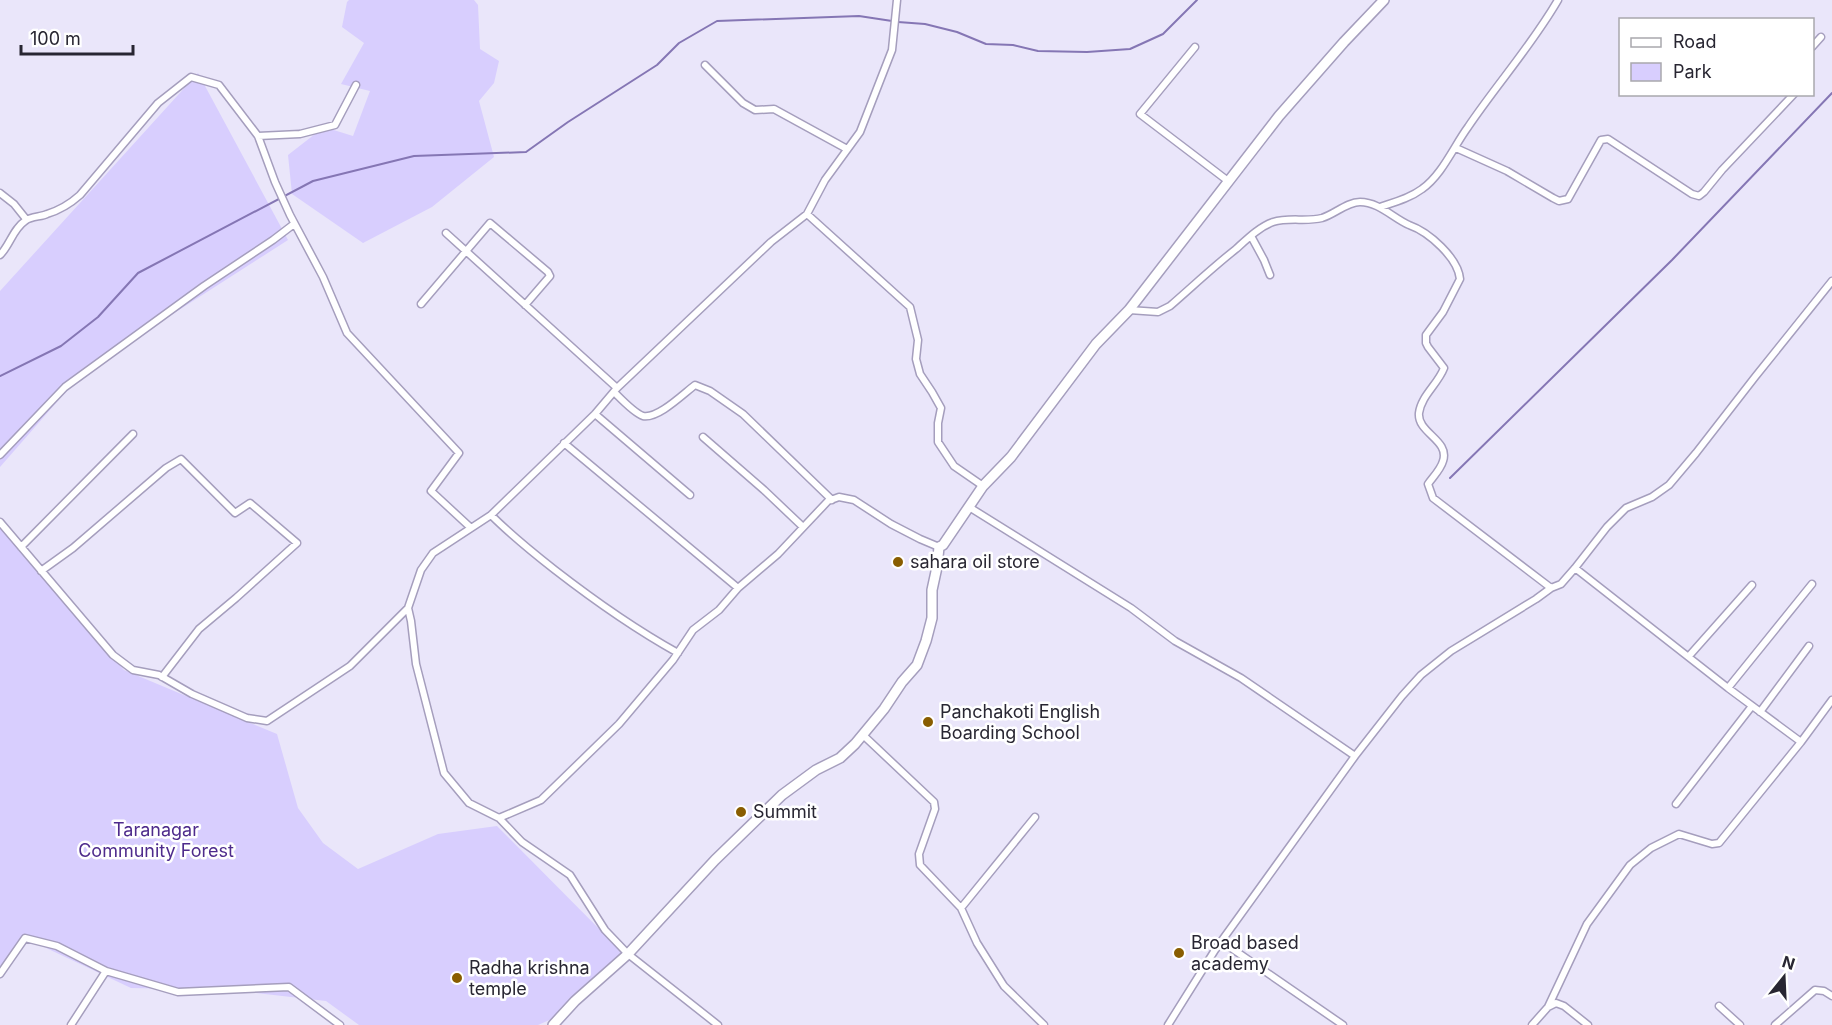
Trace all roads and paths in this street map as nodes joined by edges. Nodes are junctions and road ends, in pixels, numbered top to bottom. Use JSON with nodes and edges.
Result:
{"nodes":[{"id":1,"x":897,"y":0,"type":"edge"},
{"id":2,"x":1384,"y":0,"type":"edge"},
{"id":3,"x":1558,"y":0,"type":"edge"},
{"id":4,"x":1821,"y":37,"type":"dead end"},
{"id":5,"x":1814,"y":45,"type":"edge"},
{"id":6,"x":1195,"y":47,"type":"dead end"},
{"id":7,"x":705,"y":65,"type":"dead end"},
{"id":8,"x":356,"y":85,"type":"dead end"},
{"id":9,"x":1792,"y":96,"type":"edge"},
{"id":10,"x":258,"y":136,"type":"junction"},
{"id":11,"x":1456,"y":148,"type":"junction"},
{"id":12,"x":847,"y":149,"type":"junction"},
{"id":13,"x":1228,"y":181,"type":"junction"},
{"id":14,"x":0,"y":194,"type":"edge"},
{"id":15,"x":1380,"y":207,"type":"junction"},
{"id":16,"x":807,"y":214,"type":"junction"},
{"id":17,"x":26,"y":219,"type":"junction"},
{"id":18,"x":294,"y":224,"type":"junction"},
{"id":19,"x":446,"y":233,"type":"dead end"},
{"id":20,"x":1251,"y":236,"type":"junction"},
{"id":21,"x":466,"y":250,"type":"junction"},
{"id":22,"x":0,"y":255,"type":"edge"},
{"id":23,"x":1269,"y":275,"type":"dead end"},
{"id":24,"x":1832,"y":281,"type":"edge"},
{"id":25,"x":421,"y":304,"type":"dead end"},
{"id":26,"x":525,"y":304,"type":"junction"},
{"id":27,"x":1129,"y":310,"type":"junction"},
{"id":28,"x":615,"y":390,"type":"junction"},
{"id":29,"x":595,"y":414,"type":"junction"},
{"id":30,"x":133,"y":434,"type":"dead end"},
{"id":31,"x":703,"y":437,"type":"dead end"},
{"id":32,"x":564,"y":443,"type":"junction"},
{"id":33,"x":0,"y":455,"type":"edge"},
{"id":34,"x":982,"y":486,"type":"junction"},
{"id":35,"x":690,"y":495,"type":"dead end"},
{"id":36,"x":832,"y":500,"type":"junction"},
{"id":37,"x":969,"y":507,"type":"junction"},
{"id":38,"x":491,"y":515,"type":"junction"},
{"id":39,"x":0,"y":522,"type":"edge"},
{"id":40,"x":802,"y":527,"type":"junction"},
{"id":41,"x":471,"y":528,"type":"junction"},
{"id":42,"x":21,"y":547,"type":"junction"},
{"id":43,"x":939,"y":547,"type":"junction"},
{"id":44,"x":1575,"y":568,"type":"junction"},
{"id":45,"x":41,"y":571,"type":"junction"},
{"id":46,"x":1812,"y":584,"type":"dead end"},
{"id":47,"x":1752,"y":585,"type":"dead end"},
{"id":48,"x":738,"y":588,"type":"junction"},
{"id":49,"x":1551,"y":588,"type":"junction"},
{"id":50,"x":408,"y":608,"type":"junction"},
{"id":51,"x":1809,"y":646,"type":"dead end"},
{"id":52,"x":678,"y":653,"type":"junction"},
{"id":53,"x":1689,"y":656,"type":"junction"},
{"id":54,"x":162,"y":677,"type":"junction"},
{"id":55,"x":1728,"y":688,"type":"junction"},
{"id":56,"x":1832,"y":700,"type":"edge"},
{"id":57,"x":1752,"y":706,"type":"junction"},
{"id":58,"x":1760,"y":712,"type":"junction"},
{"id":59,"x":863,"y":735,"type":"junction"},
{"id":60,"x":1801,"y":742,"type":"junction"},
{"id":61,"x":1355,"y":756,"type":"junction"},
{"id":62,"x":1676,"y":804,"type":"dead end"},
{"id":63,"x":1035,"y":817,"type":"dead end"},
{"id":64,"x":499,"y":818,"type":"junction"},
{"id":65,"x":961,"y":908,"type":"junction"},
{"id":66,"x":1221,"y":941,"type":"junction"},
{"id":67,"x":628,"y":954,"type":"junction"},
{"id":68,"x":106,"y":971,"type":"junction"},
{"id":69,"x":0,"y":974,"type":"edge"},
{"id":70,"x":1832,"y":996,"type":"edge"},
{"id":71,"x":1719,"y":1006,"type":"dead end"},
{"id":72,"x":1548,"y":1007,"type":"junction"},
{"id":73,"x":71,"y":1025,"type":"edge"},
{"id":74,"x":340,"y":1025,"type":"edge"},
{"id":75,"x":553,"y":1025,"type":"edge"},
{"id":76,"x":718,"y":1025,"type":"edge"},
{"id":77,"x":1044,"y":1025,"type":"edge"},
{"id":78,"x":1168,"y":1025,"type":"edge"},
{"id":79,"x":1343,"y":1025,"type":"edge"},
{"id":80,"x":1532,"y":1025,"type":"edge"},
{"id":81,"x":1588,"y":1025,"type":"edge"},
{"id":82,"x":1740,"y":1025,"type":"edge"},
{"id":83,"x":1775,"y":1025,"type":"edge"}],
"edges":[{"from":1,"to":12,"type":"street"},
{"from":2,"to":13,"type":"street"},
{"from":3,"to":11,"type":"street"},
{"from":4,"to":5,"type":"street"},
{"from":6,"to":13,"type":"street"},
{"from":7,"to":12,"type":"street"},
{"from":8,"to":10,"type":"street"},
{"from":9,"to":11,"type":"street"},
{"from":10,"to":17,"type":"street"},
{"from":10,"to":18,"type":"street"},
{"from":11,"to":15,"type":"street"},
{"from":12,"to":16,"type":"street"},
{"from":13,"to":27,"type":"street"},
{"from":14,"to":17,"type":"street"},
{"from":15,"to":20,"type":"street"},
{"from":15,"to":49,"type":"street"},
{"from":16,"to":28,"type":"street"},
{"from":16,"to":34,"type":"street"},
{"from":17,"to":22,"type":"street"},
{"from":18,"to":33,"type":"street"},
{"from":18,"to":41,"type":"street"},
{"from":19,"to":21,"type":"street"},
{"from":20,"to":23,"type":"street"},
{"from":20,"to":27,"type":"street"},
{"from":21,"to":25,"type":"street"},
{"from":21,"to":26,"type":"street"},
{"from":21,"to":26,"type":"street"},
{"from":24,"to":44,"type":"street"},
{"from":26,"to":28,"type":"street"},
{"from":27,"to":34,"type":"street"},
{"from":28,"to":29,"type":"street"},
{"from":28,"to":36,"type":"street"},
{"from":29,"to":32,"type":"street"},
{"from":29,"to":35,"type":"street"},
{"from":30,"to":42,"type":"street"},
{"from":31,"to":40,"type":"street"},
{"from":32,"to":38,"type":"street"},
{"from":32,"to":48,"type":"street"},
{"from":34,"to":37,"type":"street"},
{"from":36,"to":40,"type":"street"},
{"from":36,"to":43,"type":"street"},
{"from":37,"to":43,"type":"street"},
{"from":37,"to":61,"type":"street"},
{"from":38,"to":41,"type":"street"},
{"from":38,"to":52,"type":"street"},
{"from":39,"to":42,"type":"street"},
{"from":40,"to":48,"type":"street"},
{"from":41,"to":50,"type":"street"},
{"from":42,"to":45,"type":"street"},
{"from":43,"to":59,"type":"street"},
{"from":44,"to":49,"type":"street"},
{"from":44,"to":53,"type":"street"},
{"from":45,"to":54,"type":"street"},
{"from":45,"to":54,"type":"street"},
{"from":46,"to":55,"type":"street"},
{"from":47,"to":53,"type":"street"},
{"from":48,"to":52,"type":"street"},
{"from":49,"to":61,"type":"street"},
{"from":50,"to":54,"type":"street"},
{"from":50,"to":64,"type":"street"},
{"from":51,"to":58,"type":"street"},
{"from":52,"to":64,"type":"street"},
{"from":53,"to":55,"type":"street"},
{"from":55,"to":57,"type":"street"},
{"from":56,"to":60,"type":"street"},
{"from":57,"to":58,"type":"street"},
{"from":57,"to":62,"type":"street"},
{"from":58,"to":60,"type":"street"},
{"from":59,"to":65,"type":"street"},
{"from":59,"to":67,"type":"street"},
{"from":60,"to":72,"type":"street"},
{"from":61,"to":66,"type":"street"},
{"from":63,"to":65,"type":"street"},
{"from":64,"to":67,"type":"street"},
{"from":65,"to":77,"type":"street"},
{"from":66,"to":78,"type":"street"},
{"from":66,"to":79,"type":"street"},
{"from":67,"to":75,"type":"street"},
{"from":67,"to":76,"type":"street"},
{"from":68,"to":69,"type":"street"},
{"from":68,"to":73,"type":"street"},
{"from":68,"to":74,"type":"street"},
{"from":70,"to":83,"type":"street"},
{"from":71,"to":82,"type":"street"},
{"from":72,"to":80,"type":"street"},
{"from":72,"to":81,"type":"street"}]}
